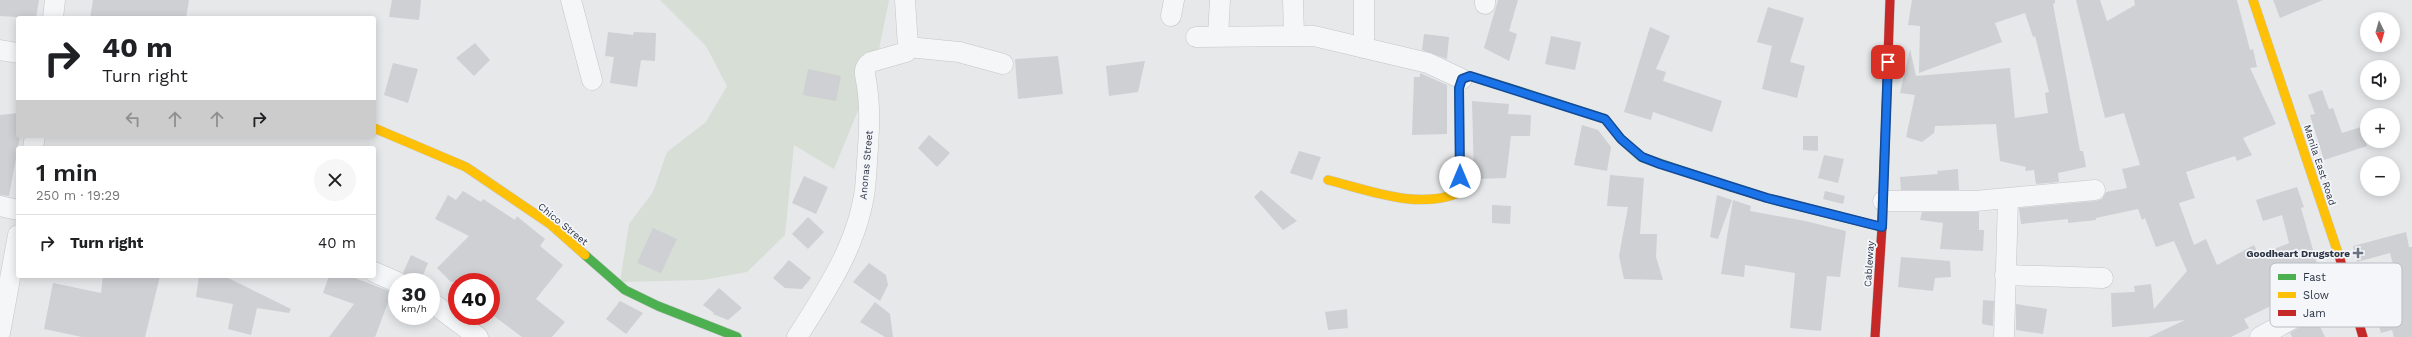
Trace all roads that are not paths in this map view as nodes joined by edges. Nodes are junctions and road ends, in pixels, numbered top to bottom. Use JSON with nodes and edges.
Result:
{"nodes":[{"id":1,"x":55,"y":0,"type":"edge"},
{"id":2,"x":571,"y":0,"type":"edge"},
{"id":3,"x":905,"y":0,"type":"edge"},
{"id":4,"x":1220,"y":0,"type":"edge"},
{"id":5,"x":1293,"y":0,"type":"edge"},
{"id":6,"x":1364,"y":0,"type":"edge"},
{"id":7,"x":1890,"y":0,"type":"edge"},
{"id":8,"x":2253,"y":0,"type":"edge"},
{"id":9,"x":53,"y":16,"type":"edge"},
{"id":10,"x":1218,"y":36,"type":"junction"},
{"id":11,"x":1294,"y":36,"type":"junction"},
{"id":12,"x":1196,"y":37,"type":"dead end"},
{"id":13,"x":908,"y":47,"type":"junction"},
{"id":14,"x":1364,"y":48,"type":"junction"},
{"id":15,"x":0,"y":50,"type":"edge"},
{"id":16,"x":16,"y":53,"type":"edge"},
{"id":17,"x":1003,"y":64,"type":"dead end"},
{"id":18,"x":1462,"y":79,"type":"junction"},
{"id":19,"x":592,"y":80,"type":"dead end"},
{"id":20,"x":376,"y":129,"type":"edge"},
{"id":21,"x":1328,"y":180,"type":"dead end"},
{"id":22,"x":2095,"y":190,"type":"dead end"},
{"id":23,"x":2008,"y":199,"type":"junction"},
{"id":24,"x":1883,"y":201,"type":"junction"},
{"id":25,"x":0,"y":206,"type":"edge"},
{"id":26,"x":16,"y":210,"type":"edge"},
{"id":27,"x":1882,"y":227,"type":"junction"},
{"id":28,"x":16,"y":246,"type":"edge"},
{"id":29,"x":2341,"y":263,"type":"edge"},
{"id":30,"x":376,"y":273,"type":"edge"},
{"id":31,"x":2005,"y":274,"type":"junction"},
{"id":32,"x":388,"y":278,"type":"edge"},
{"id":33,"x":2103,"y":278,"type":"dead end"},
{"id":34,"x":440,"y":309,"type":"edge"},
{"id":35,"x":2278,"y":327,"type":"edge"},
{"id":36,"x":2360,"y":327,"type":"edge"},
{"id":37,"x":0,"y":332,"type":"edge"},
{"id":38,"x":478,"y":337,"type":"edge"},
{"id":39,"x":737,"y":337,"type":"edge"},
{"id":40,"x":797,"y":337,"type":"edge"},
{"id":41,"x":1875,"y":337,"type":"edge"},
{"id":42,"x":2004,"y":337,"type":"edge"},
{"id":43,"x":2260,"y":337,"type":"edge"},
{"id":44,"x":2363,"y":337,"type":"edge"}],
"edges":[{"from":1,"to":9,"type":"street"},
{"from":2,"to":19,"type":"street"},
{"from":3,"to":13,"type":"street"},
{"from":4,"to":10,"type":"street"},
{"from":5,"to":11,"type":"street"},
{"from":6,"to":14,"type":"street"},
{"from":7,"to":24,"type":"street","name":"Cableway"},
{"from":8,"to":29,"type":"street","name":"Manila East Road"},
{"from":10,"to":11,"type":"street"},
{"from":10,"to":12,"type":"street"},
{"from":11,"to":14,"type":"street"},
{"from":13,"to":17,"type":"street"},
{"from":13,"to":40,"type":"street","name":"Anonas Street"},
{"from":14,"to":18,"type":"street"},
{"from":15,"to":16,"type":"street"},
{"from":18,"to":21,"type":"street"},
{"from":18,"to":27,"type":"street"},
{"from":20,"to":39,"type":"street","name":"Chico Street"},
{"from":22,"to":23,"type":"street"},
{"from":23,"to":24,"type":"street"},
{"from":23,"to":31,"type":"street"},
{"from":24,"to":27,"type":"street","name":"Cableway"},
{"from":25,"to":26,"type":"street"},
{"from":27,"to":41,"type":"street","name":"Cableway"},
{"from":28,"to":37,"type":"street"},
{"from":30,"to":32,"type":"street"},
{"from":31,"to":33,"type":"street"},
{"from":31,"to":42,"type":"street"},
{"from":34,"to":38,"type":"street"},
{"from":35,"to":43,"type":"street"},
{"from":36,"to":44,"type":"street","name":"Manila East Road"}]}
